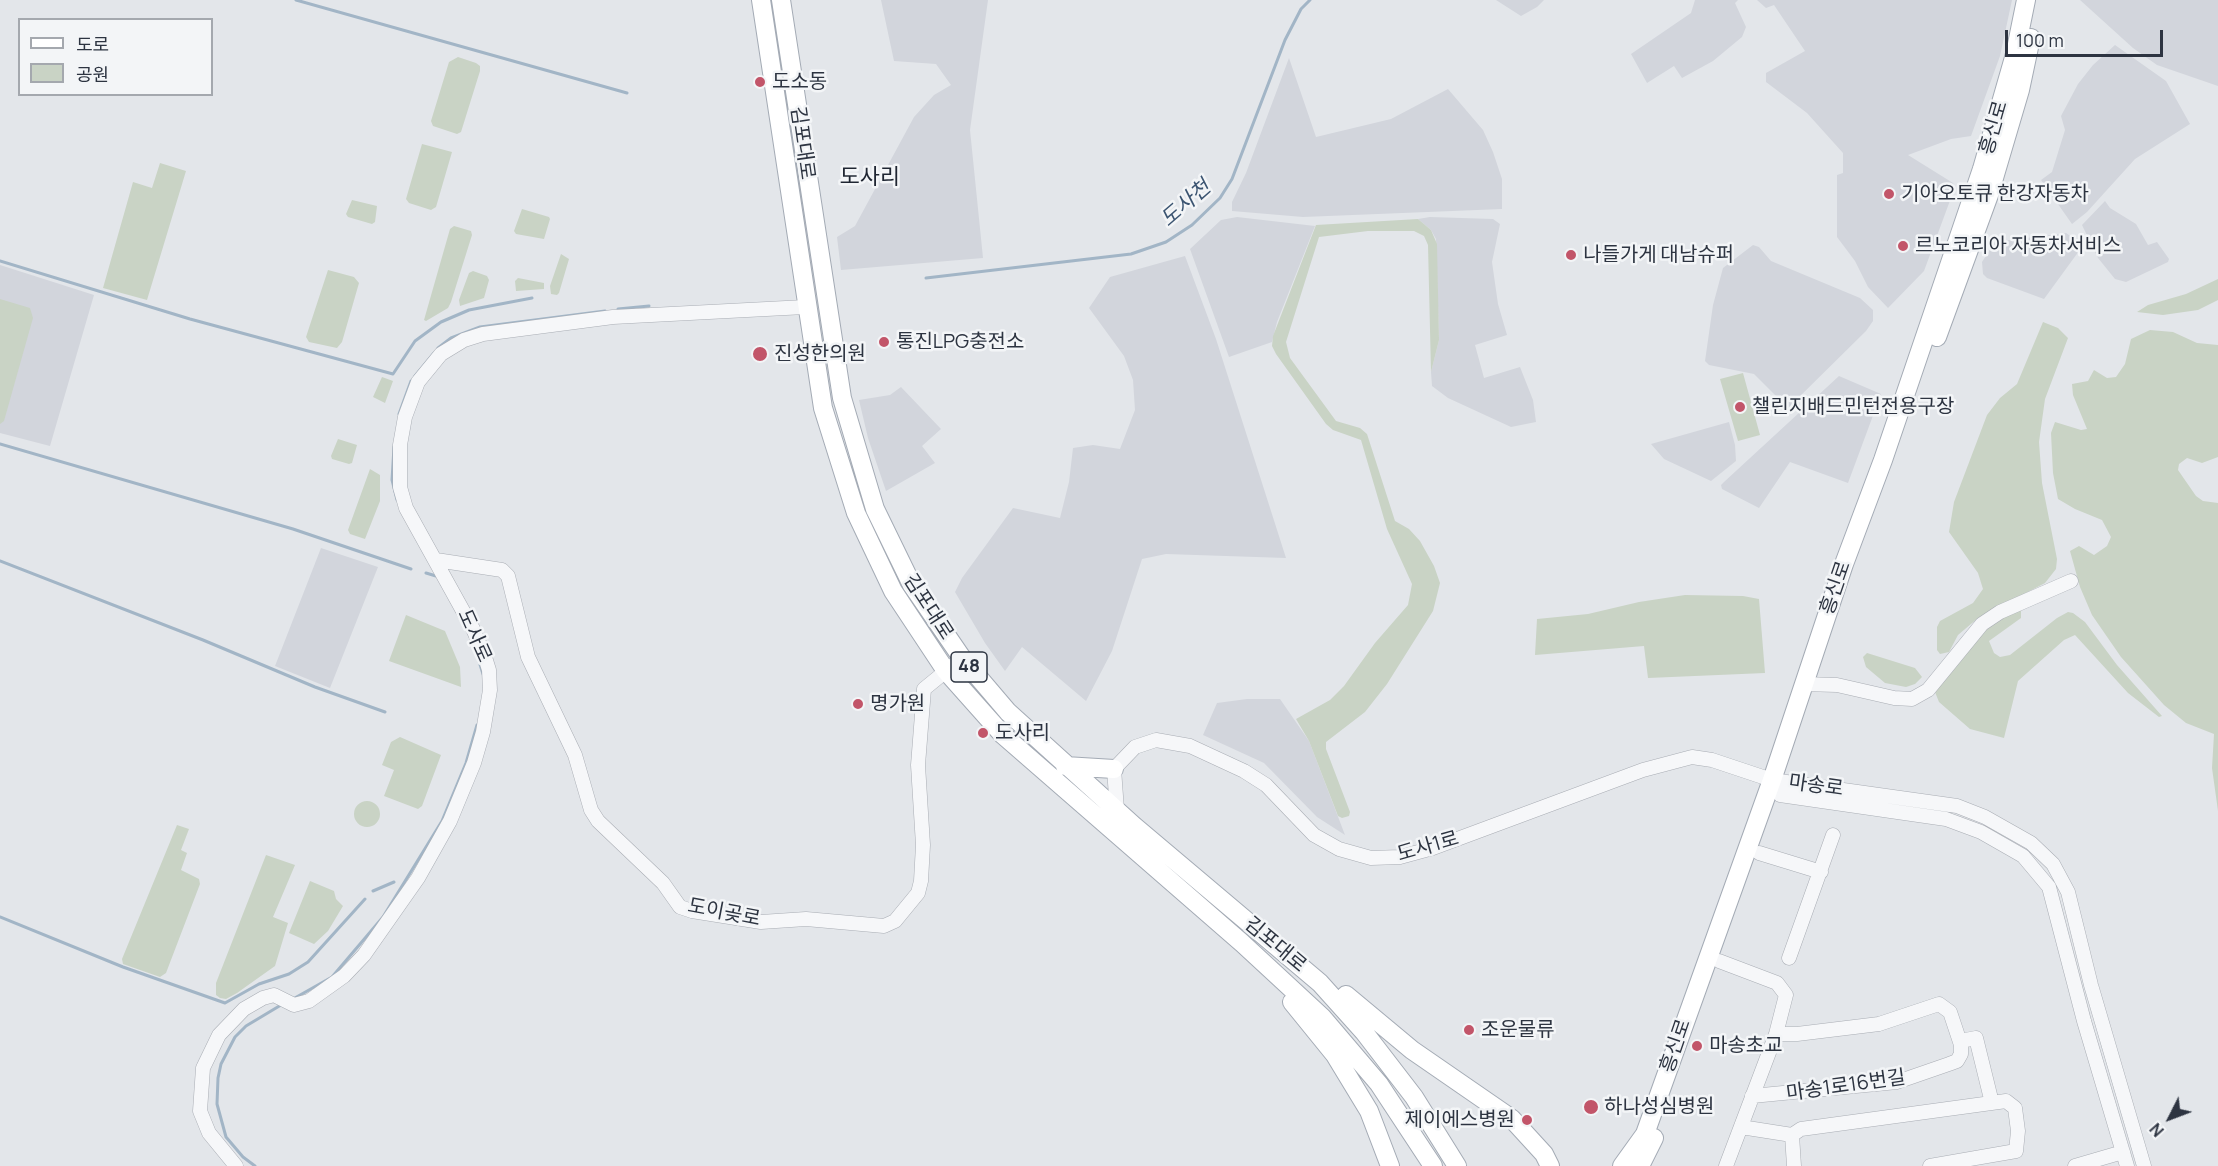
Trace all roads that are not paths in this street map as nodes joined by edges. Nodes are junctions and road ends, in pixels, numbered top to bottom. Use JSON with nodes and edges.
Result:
{"nodes":[{"id":1,"x":760,"y":0,"type":"edge"},
{"id":2,"x":781,"y":0,"type":"edge"},
{"id":3,"x":2026,"y":0,"type":"edge"},
{"id":4,"x":2038,"y":0,"type":"edge"},
{"id":5,"x":806,"y":307,"type":"junction"},
{"id":6,"x":435,"y":560,"type":"junction"},
{"id":7,"x":2071,"y":581,"type":"dead end"},
{"id":8,"x":962,"y":658,"type":"junction"},
{"id":9,"x":946,"y":671,"type":"junction"},
{"id":10,"x":1809,"y":683,"type":"junction"},
{"id":11,"x":1065,"y":766,"type":"junction"},
{"id":12,"x":1114,"y":769,"type":"junction"},
{"id":13,"x":1779,"y":786,"type":"junction"},
{"id":14,"x":1117,"y":810,"type":"junction"},
{"id":15,"x":1833,"y":835,"type":"dead end"},
{"id":16,"x":1759,"y":853,"type":"junction"},
{"id":17,"x":1821,"y":872,"type":"junction"},
{"id":18,"x":1261,"y":934,"type":"junction"},
{"id":19,"x":1251,"y":952,"type":"junction"},
{"id":20,"x":1789,"y":958,"type":"dead end"},
{"id":21,"x":1719,"y":962,"type":"junction"},
{"id":22,"x":1776,"y":1034,"type":"junction"},
{"id":23,"x":1960,"y":1041,"type":"junction"},
{"id":24,"x":1752,"y":1096,"type":"junction"},
{"id":25,"x":1992,"y":1103,"type":"junction"},
{"id":26,"x":1741,"y":1127,"type":"junction"},
{"id":27,"x":1792,"y":1135,"type":"junction"},
{"id":28,"x":2123,"y":1152,"type":"junction"},
{"id":29,"x":2090,"y":1164,"type":"edge"},
{"id":30,"x":1550,"y":1165,"type":"edge"},
{"id":31,"x":236,"y":1166,"type":"edge"},
{"id":32,"x":1390,"y":1166,"type":"edge"},
{"id":33,"x":1433,"y":1166,"type":"edge"},
{"id":34,"x":1457,"y":1166,"type":"edge"},
{"id":35,"x":1623,"y":1166,"type":"edge"},
{"id":36,"x":1640,"y":1166,"type":"edge"},
{"id":37,"x":1726,"y":1166,"type":"edge"},
{"id":38,"x":1794,"y":1166,"type":"edge"},
{"id":39,"x":1930,"y":1166,"type":"edge"},
{"id":40,"x":2075,"y":1166,"type":"edge"},
{"id":41,"x":2127,"y":1166,"type":"edge"},
{"id":42,"x":2144,"y":1166,"type":"edge"}],
"edges":[{"from":1,"to":5,"type":"main road","name":"김포대로","number":"48"},
{"from":2,"to":8,"type":"main road","name":"김포대로","number":"48"},
{"from":3,"to":10,"type":"main road","name":"흥신로"},
{"from":4,"to":10,"type":"main road","name":"흥신로"},
{"from":5,"to":6,"type":"street","name":"도사로"},
{"from":5,"to":9,"type":"main road","name":"김포대로","number":"48"},
{"from":6,"to":9,"type":"street","name":"도이곶로"},
{"from":6,"to":31,"type":"street","name":"도사로"},
{"from":7,"to":10,"type":"street"},
{"from":8,"to":9,"type":"street","name":"도이곶로"},
{"from":8,"to":11,"type":"main road","name":"김포대로","number":"48"},
{"from":9,"to":19,"type":"main road","name":"김포대로","number":"48"},
{"from":10,"to":13,"type":"main road","name":"흥신로"},
{"from":11,"to":12,"type":"main road"},
{"from":11,"to":14,"type":"main road","name":"김포대로","number":"48"},
{"from":12,"to":13,"type":"street","name":"도사1로"},
{"from":12,"to":14,"type":"street"},
{"from":13,"to":16,"type":"main road","name":"흥신로"},
{"from":13,"to":28,"type":"street","name":"마송로"},
{"from":13,"to":35,"type":"main road","name":"흥신로"},
{"from":13,"to":42,"type":"street","name":"마송로"},
{"from":14,"to":18,"type":"main road","name":"김포대로","number":"48"},
{"from":15,"to":17,"type":"street"},
{"from":16,"to":17,"type":"street"},
{"from":16,"to":21,"type":"main road","name":"흥신로"},
{"from":17,"to":20,"type":"street"},
{"from":18,"to":30,"type":"main road"},
{"from":18,"to":34,"type":"main road","name":"김포대로","number":"48"},
{"from":19,"to":32,"type":"main road"},
{"from":19,"to":33,"type":"main road","name":"김포대로","number":"48"},
{"from":21,"to":22,"type":"street","name":"마송1로16번길"},
{"from":21,"to":36,"type":"main road","name":"흥신로"},
{"from":22,"to":23,"type":"street"},
{"from":22,"to":24,"type":"street","name":"마송1로16번길"},
{"from":23,"to":24,"type":"street","name":"마송1로16번길"},
{"from":23,"to":25,"type":"street"},
{"from":24,"to":26,"type":"street","name":"마송1로16번길"},
{"from":25,"to":27,"type":"street","name":"마송1로16번길"},
{"from":25,"to":39,"type":"street","name":"마송1로16번길"},
{"from":26,"to":27,"type":"street"},
{"from":26,"to":37,"type":"street","name":"마송1로16번길"},
{"from":27,"to":38,"type":"street","name":"마송1로16번길"},
{"from":28,"to":29,"type":"street"},
{"from":28,"to":41,"type":"street","name":"마송로"},
{"from":29,"to":40,"type":"street"}]}
